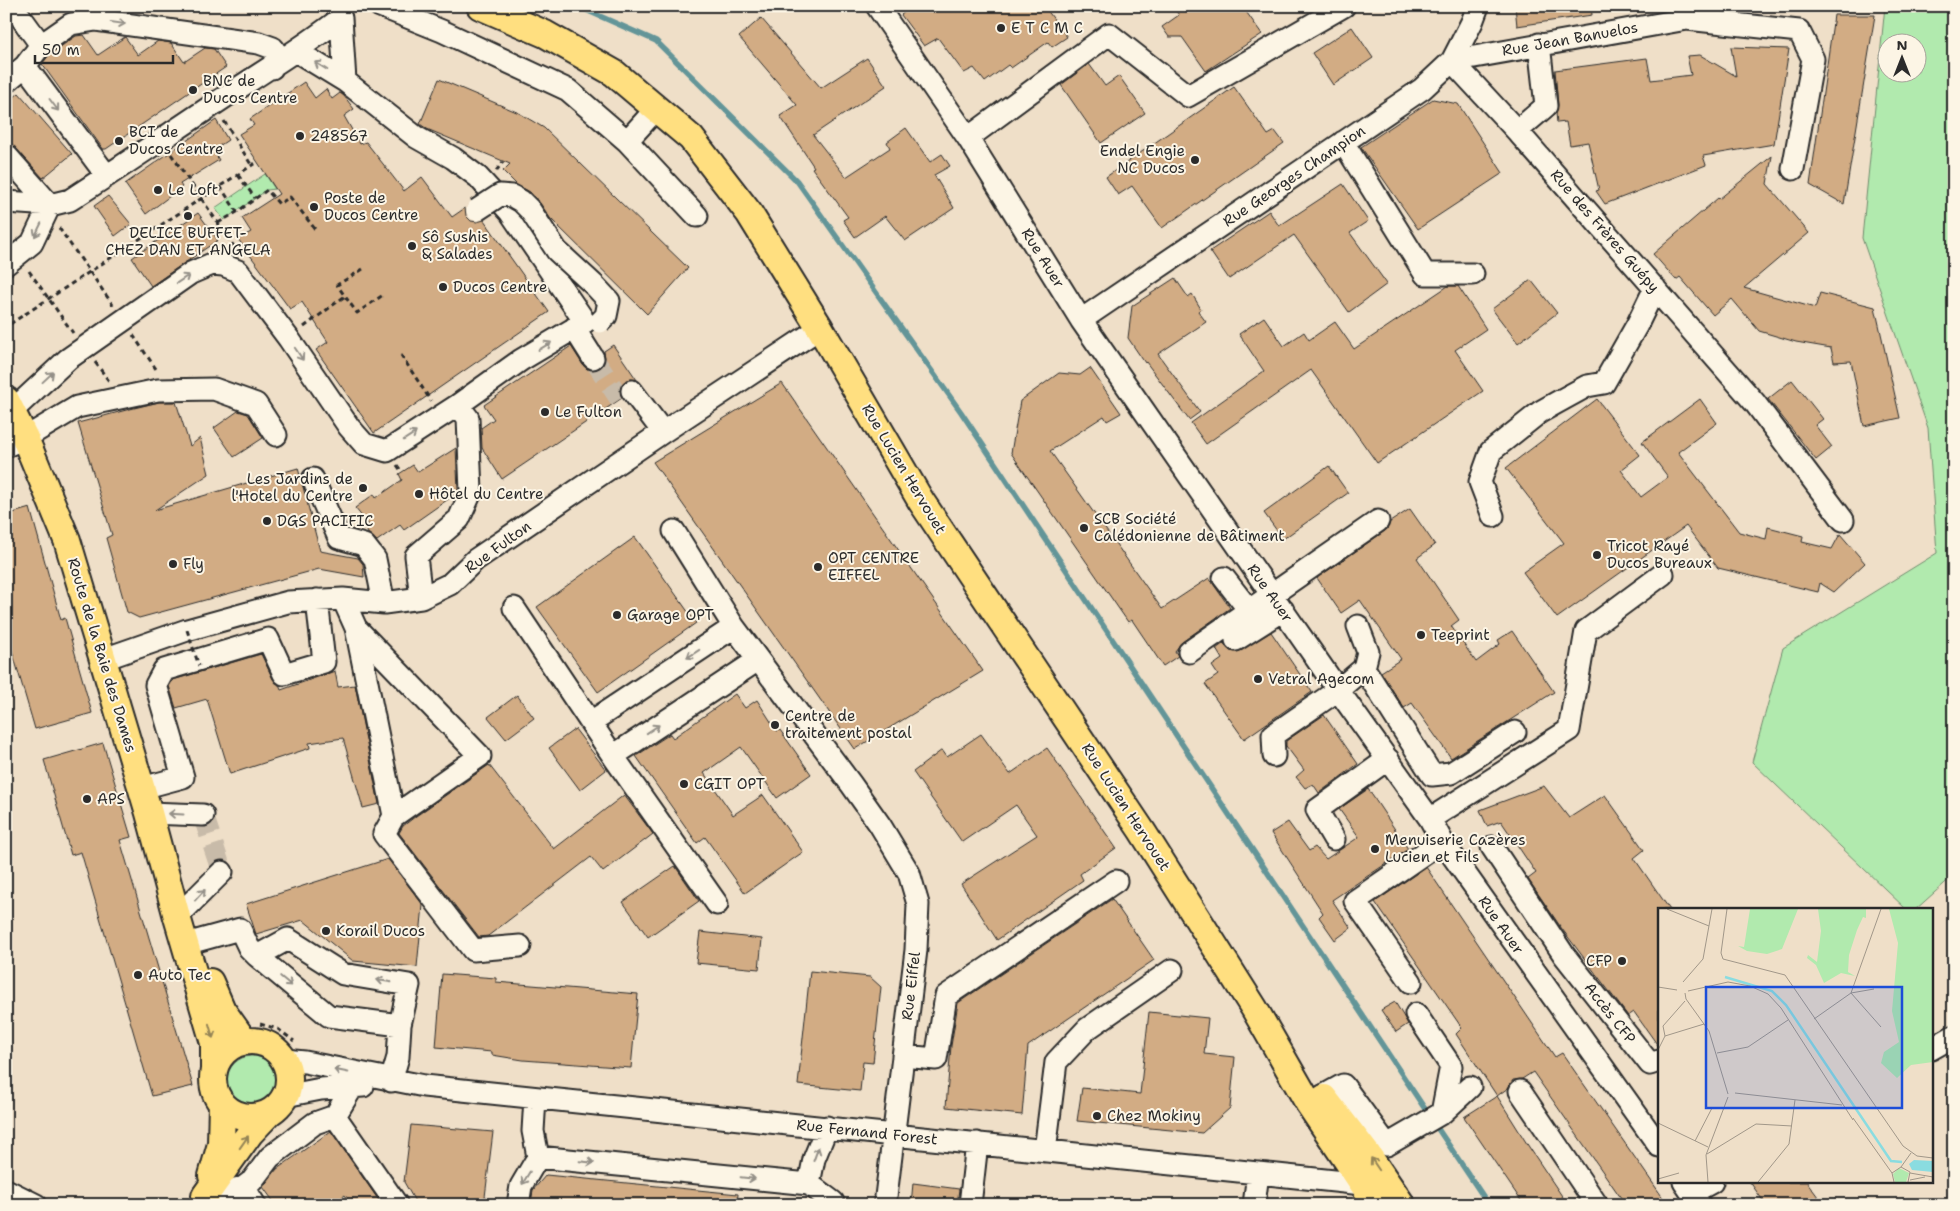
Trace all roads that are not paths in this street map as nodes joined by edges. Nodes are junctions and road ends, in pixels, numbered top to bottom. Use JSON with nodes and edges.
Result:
{"nodes":[{"id":1,"x":380,"y":6,"type":"edge"},
{"id":2,"x":480,"y":6,"type":"edge"},
{"id":3,"x":877,"y":6,"type":"edge"},
{"id":4,"x":1344,"y":6,"type":"edge"},
{"id":5,"x":1478,"y":6,"type":"edge"},
{"id":6,"x":6,"y":9,"type":"edge"},
{"id":7,"x":342,"y":12,"type":"edge"},
{"id":8,"x":1539,"y":44,"type":"junction"},
{"id":9,"x":41,"y":45,"type":"junction"},
{"id":10,"x":296,"y":51,"type":"junction"},
{"id":11,"x":1452,"y":61,"type":"junction"},
{"id":12,"x":25,"y":66,"type":"junction"},
{"id":13,"x":272,"y":68,"type":"junction"},
{"id":14,"x":6,"y":82,"type":"edge"},
{"id":15,"x":345,"y":82,"type":"junction"},
{"id":16,"x":656,"y":109,"type":"junction"},
{"id":17,"x":1518,"y":131,"type":"junction"},
{"id":18,"x":968,"y":138,"type":"junction"},
{"id":19,"x":627,"y":141,"type":"junction"},
{"id":20,"x":1343,"y":142,"type":"junction"},
{"id":21,"x":6,"y":155,"type":"edge"},
{"id":22,"x":1793,"y":169,"type":"dead end"},
{"id":23,"x":107,"y":176,"type":"junction"},
{"id":24,"x":6,"y":202,"type":"edge"},
{"id":25,"x":477,"y":210,"type":"dead end"},
{"id":26,"x":52,"y":213,"type":"junction"},
{"id":27,"x":697,"y":216,"type":"dead end"},
{"id":28,"x":15,"y":264,"type":"edge"},
{"id":29,"x":1473,"y":274,"type":"dead end"},
{"id":30,"x":1655,"y":288,"type":"junction"},
{"id":31,"x":1081,"y":320,"type":"junction"},
{"id":32,"x":586,"y":324,"type":"junction"},
{"id":33,"x":820,"y":328,"type":"junction"},
{"id":34,"x":599,"y":354,"type":"tunnel mouth"},
{"id":35,"x":626,"y":395,"type":"tunnel mouth"},
{"id":36,"x":9,"y":405,"type":"edge"},
{"id":37,"x":450,"y":410,"type":"junction"},
{"id":38,"x":276,"y":435,"type":"dead end"},
{"id":39,"x":656,"y":436,"type":"junction"},
{"id":40,"x":16,"y":442,"type":"edge"},
{"id":41,"x":313,"y":479,"type":"dead end"},
{"id":42,"x":1493,"y":516,"type":"dead end"},
{"id":43,"x":1843,"y":520,"type":"dead end"},
{"id":44,"x":1378,"y":521,"type":"dead end"},
{"id":45,"x":674,"y":531,"type":"dead end"},
{"id":46,"x":1664,"y":574,"type":"dead end"},
{"id":47,"x":1224,"y":578,"type":"dead end"},
{"id":48,"x":421,"y":598,"type":"junction"},
{"id":49,"x":343,"y":599,"type":"junction"},
{"id":50,"x":317,"y":600,"type":"junction"},
{"id":51,"x":1277,"y":602,"type":"junction"},
{"id":52,"x":384,"y":603,"type":"junction"},
{"id":53,"x":514,"y":608,"type":"dead end"},
{"id":54,"x":1249,"y":610,"type":"junction"},
{"id":55,"x":1358,"y":626,"type":"dead end"},
{"id":56,"x":734,"y":627,"type":"junction"},
{"id":57,"x":356,"y":628,"type":"junction"},
{"id":58,"x":1236,"y":640,"type":"dead end"},
{"id":59,"x":1188,"y":652,"type":"dead end"},
{"id":60,"x":104,"y":658,"type":"junction"},
{"id":61,"x":758,"y":660,"type":"junction"},
{"id":62,"x":1364,"y":668,"type":"junction"},
{"id":63,"x":1338,"y":690,"type":"junction"},
{"id":64,"x":591,"y":722,"type":"junction"},
{"id":65,"x":1516,"y":732,"type":"dead end"},
{"id":66,"x":612,"y":756,"type":"junction"},
{"id":67,"x":1274,"y":756,"type":"dead end"},
{"id":68,"x":1388,"y":759,"type":"junction"},
{"id":69,"x":142,"y":788,"type":"junction"},
{"id":70,"x":149,"y":813,"type":"junction"},
{"id":71,"x":203,"y":815,"type":"dead end"},
{"id":72,"x":394,"y":816,"type":"junction"},
{"id":73,"x":1430,"y":819,"type":"junction"},
{"id":74,"x":1334,"y":839,"type":"dead end"},
{"id":75,"x":1442,"y":841,"type":"junction"},
{"id":76,"x":1492,"y":847,"type":"dead end"},
{"id":77,"x":222,"y":872,"type":"dead end"},
{"id":78,"x":1116,"y":881,"type":"dead end"},
{"id":79,"x":717,"y":904,"type":"dead end"},
{"id":80,"x":177,"y":917,"type":"junction"},
{"id":81,"x":193,"y":942,"type":"junction"},
{"id":82,"x":520,"y":946,"type":"dead end"},
{"id":83,"x":1564,"y":955,"type":"junction"},
{"id":84,"x":257,"y":956,"type":"junction"},
{"id":85,"x":1172,"y":970,"type":"dead end"},
{"id":86,"x":1535,"y":974,"type":"junction"},
{"id":87,"x":1411,"y":982,"type":"dead end"},
{"id":88,"x":1254,"y":1008,"type":"junction"},
{"id":89,"x":1416,"y":1014,"type":"dead end"},
{"id":90,"x":400,"y":1025,"type":"junction"},
{"id":91,"x":248,"y":1031,"type":"junction"},
{"id":92,"x":1954,"y":1036,"type":"edge"},
{"id":93,"x":1932,"y":1048,"type":"edge"},
{"id":94,"x":292,"y":1053,"type":"junction"},
{"id":95,"x":903,"y":1056,"type":"junction"},
{"id":96,"x":1658,"y":1061,"type":"edge"},
{"id":97,"x":214,"y":1071,"type":"junction"},
{"id":98,"x":391,"y":1081,"type":"junction"},
{"id":99,"x":353,"y":1086,"type":"junction"},
{"id":100,"x":424,"y":1086,"type":"junction"},
{"id":101,"x":1470,"y":1087,"type":"dead end"},
{"id":102,"x":1520,"y":1091,"type":"dead end"},
{"id":103,"x":1323,"y":1096,"type":"junction"},
{"id":104,"x":535,"y":1098,"type":"junction"},
{"id":105,"x":222,"y":1103,"type":"junction"},
{"id":106,"x":277,"y":1104,"type":"junction"},
{"id":107,"x":1442,"y":1113,"type":"junction"},
{"id":108,"x":335,"y":1116,"type":"junction"},
{"id":109,"x":827,"y":1127,"type":"junction"},
{"id":110,"x":893,"y":1135,"type":"junction"},
{"id":111,"x":977,"y":1143,"type":"junction"},
{"id":112,"x":1336,"y":1145,"type":"junction"},
{"id":113,"x":1658,"y":1145,"type":"edge"},
{"id":114,"x":1044,"y":1151,"type":"junction"},
{"id":115,"x":538,"y":1157,"type":"junction"},
{"id":116,"x":1258,"y":1173,"type":"junction"},
{"id":117,"x":1311,"y":1178,"type":"junction"},
{"id":118,"x":809,"y":1184,"type":"junction"},
{"id":119,"x":1708,"y":1184,"type":"edge"},
{"id":120,"x":6,"y":1190,"type":"edge"},
{"id":121,"x":1692,"y":1193,"type":"edge"},
{"id":122,"x":1370,"y":1194,"type":"edge"},
{"id":123,"x":249,"y":1196,"type":"edge"},
{"id":124,"x":204,"y":1200,"type":"edge"},
{"id":125,"x":36,"y":1205,"type":"edge"},
{"id":126,"x":397,"y":1205,"type":"edge"},
{"id":127,"x":518,"y":1205,"type":"edge"},
{"id":128,"x":833,"y":1205,"type":"edge"},
{"id":129,"x":885,"y":1205,"type":"edge"},
{"id":130,"x":970,"y":1205,"type":"edge"},
{"id":131,"x":1254,"y":1205,"type":"edge"},
{"id":132,"x":1394,"y":1205,"type":"edge"},
{"id":133,"x":1402,"y":1205,"type":"edge"},
{"id":134,"x":1597,"y":1205,"type":"edge"}],
"edges":[{"from":1,"to":19,"type":"street"},
{"from":2,"to":16,"type":"main road","name":"Rue Lucien Hervouet"},
{"from":3,"to":18,"type":"street","name":"Rue Auer"},
{"from":4,"to":18,"type":"street"},
{"from":5,"to":11,"type":"street","name":"Rue Georges Champion"},
{"from":6,"to":9,"type":"street"},
{"from":7,"to":10,"type":"street"},
{"from":7,"to":15,"type":"street"},
{"from":8,"to":11,"type":"street","name":"Rue Jean Banuelos"},
{"from":8,"to":17,"type":"street"},
{"from":8,"to":22,"type":"street","name":"Rue Jean Banuelos"},
{"from":9,"to":12,"type":"street"},
{"from":9,"to":13,"type":"street","one_way":true},
{"from":10,"to":13,"type":"street"},
{"from":15,"to":10,"type":"street","one_way":true},
{"from":11,"to":17,"type":"street","name":"Rue des Frères Guépy"},
{"from":11,"to":20,"type":"street","name":"Rue Georges Champion"},
{"from":12,"to":14,"type":"street"},
{"from":12,"to":23,"type":"street","one_way":true},
{"from":13,"to":23,"type":"street"},
{"from":15,"to":32,"type":"street"},
{"from":16,"to":19,"type":"street"},
{"from":16,"to":33,"type":"main road","name":"Rue Lucien Hervouet"},
{"from":17,"to":30,"type":"street","name":"Rue des Frères Guépy"},
{"from":18,"to":31,"type":"street","name":"Rue Auer"},
{"from":19,"to":27,"type":"street"},
{"from":20,"to":29,"type":"street"},
{"from":20,"to":31,"type":"street","name":"Rue Georges Champion"},
{"from":21,"to":26,"type":"street"},
{"from":23,"to":26,"type":"street"},
{"from":24,"to":26,"type":"street"},
{"from":25,"to":32,"type":"street","bridge":true},
{"from":26,"to":28,"type":"street","one_way":true},
{"from":30,"to":42,"type":"street"},
{"from":30,"to":43,"type":"street","name":"Rue des Frères Guépy"},
{"from":31,"to":51,"type":"street","name":"Rue Auer"},
{"from":32,"to":34,"type":"street"},
{"from":37,"to":32,"type":"street","one_way":true},
{"from":33,"to":39,"type":"street","name":"Rue Fulton"},
{"from":33,"to":88,"type":"main road","name":"Rue Lucien Hervouet"},
{"from":35,"to":39,"type":"street"},
{"from":36,"to":37,"type":"street","one_way":true},
{"from":36,"to":40,"type":"main road","name":"Route de la Baie des Dames"},
{"from":37,"to":48,"type":"street"},
{"from":38,"to":40,"type":"street"},
{"from":39,"to":48,"type":"street","name":"Rue Fulton"},
{"from":40,"to":60,"type":"main road","name":"Route de la Baie des Dames"},
{"from":41,"to":52,"type":"street"},
{"from":44,"to":51,"type":"street"},
{"from":45,"to":56,"type":"street","name":"Rue Eiffel"},
{"from":46,"to":73,"type":"street"},
{"from":47,"to":54,"type":"street"},
{"from":48,"to":52,"type":"street","name":"Rue Fulton"},
{"from":49,"to":50,"type":"street","name":"Rue Fulton"},
{"from":49,"to":52,"type":"street","name":"Rue Fulton"},
{"from":49,"to":57,"type":"street"},
{"from":50,"to":60,"type":"street","name":"Rue Fulton"},
{"from":50,"to":69,"type":"street"},
{"from":51,"to":54,"type":"street"},
{"from":51,"to":58,"type":"street"},
{"from":51,"to":63,"type":"street","name":"Rue Auer"},
{"from":53,"to":64,"type":"street"},
{"from":54,"to":59,"type":"street"},
{"from":55,"to":62,"type":"street"},
{"from":56,"to":61,"type":"street","name":"Rue Eiffel"},
{"from":56,"to":64,"type":"street","one_way":true},
{"from":57,"to":72,"type":"street"},
{"from":57,"to":72,"type":"street"},
{"from":60,"to":69,"type":"main road","name":"Route de la Baie des Dames"},
{"from":66,"to":61,"type":"street","one_way":true},
{"from":61,"to":95,"type":"street","name":"Rue Eiffel"},
{"from":62,"to":63,"type":"street"},
{"from":62,"to":65,"type":"street"},
{"from":63,"to":67,"type":"street"},
{"from":63,"to":68,"type":"street","name":"Rue Auer"},
{"from":64,"to":66,"type":"street"},
{"from":66,"to":79,"type":"street"},
{"from":68,"to":73,"type":"street","name":"Rue Auer"},
{"from":68,"to":74,"type":"street"},
{"from":69,"to":70,"type":"main road","name":"Route de la Baie des Dames"},
{"from":71,"to":70,"type":"street","one_way":true},
{"from":70,"to":80,"type":"main road","name":"Route de la Baie des Dames"},
{"from":72,"to":82,"type":"street"},
{"from":73,"to":75,"type":"street","name":"Rue Auer"},
{"from":75,"to":86,"type":"street","name":"Rue Auer"},
{"from":75,"to":87,"type":"street"},
{"from":76,"to":83,"type":"street","name":"Accès CFP"},
{"from":80,"to":77,"type":"street","one_way":true},
{"from":78,"to":95,"type":"street"},
{"from":80,"to":81,"type":"main road","name":"Route de la Baie des Dames"},
{"from":80,"to":97,"type":"main road","name":"Route de la Baie des Dames","one_way":true},
{"from":81,"to":84,"type":"street"},
{"from":81,"to":91,"type":"main road","name":"Route de la Baie des Dames"},
{"from":83,"to":86,"type":"street"},
{"from":83,"to":96,"type":"street","name":"Accès CFP"},
{"from":84,"to":90,"type":"street","one_way":true},
{"from":90,"to":84,"type":"street","one_way":true},
{"from":85,"to":114,"type":"street"},
{"from":86,"to":113,"type":"street","name":"Rue Auer"},
{"from":88,"to":103,"type":"main road","name":"Rue Lucien Hervouet"},
{"from":88,"to":112,"type":"main road","name":"Rue Lucien Hervouet"},
{"from":89,"to":107,"type":"street"},
{"from":90,"to":98,"type":"street"},
{"from":91,"to":94,"type":"main road"},
{"from":91,"to":97,"type":"main road"},
{"from":92,"to":93,"type":"street"},
{"from":98,"to":94,"type":"street","name":"Rue Fernand Forest","one_way":true},
{"from":94,"to":106,"type":"main road"},
{"from":95,"to":110,"type":"street","name":"Rue Eiffel"},
{"from":97,"to":105,"type":"main road"},
{"from":98,"to":100,"type":"street","name":"Rue Fernand Forest"},
{"from":99,"to":100,"type":"street","name":"Rue Fernand Forest"},
{"from":99,"to":106,"type":"street","name":"Rue Fernand Forest"},
{"from":99,"to":108,"type":"street"},
{"from":100,"to":104,"type":"street","name":"Rue Fernand Forest"},
{"from":101,"to":107,"type":"street"},
{"from":102,"to":134,"type":"street"},
{"from":103,"to":107,"type":"street"},
{"from":133,"to":103,"type":"main road","name":"Rue Lucien Hervouet","one_way":true},
{"from":104,"to":109,"type":"street","name":"Rue Fernand Forest"},
{"from":104,"to":115,"type":"street"},
{"from":105,"to":106,"type":"main road"},
{"from":105,"to":124,"type":"main road"},
{"from":124,"to":106,"type":"main road","one_way":true},
{"from":108,"to":123,"type":"street"},
{"from":108,"to":126,"type":"street"},
{"from":109,"to":110,"type":"street","name":"Rue Fernand Forest"},
{"from":118,"to":109,"type":"street","one_way":true},
{"from":110,"to":111,"type":"street","name":"Rue Fernand Forest"},
{"from":110,"to":129,"type":"street","name":"Rue Eiffel"},
{"from":111,"to":114,"type":"street","name":"Rue Fernand Forest"},
{"from":111,"to":130,"type":"street"},
{"from":112,"to":117,"type":"street"},
{"from":112,"to":122,"type":"main road","name":"Rue Lucien Hervouet"},
{"from":114,"to":116,"type":"street","name":"Rue Fernand Forest"},
{"from":115,"to":118,"type":"street","one_way":true},
{"from":115,"to":127,"type":"street","one_way":true},
{"from":116,"to":117,"type":"street","name":"Rue Fernand Forest"},
{"from":116,"to":131,"type":"street"},
{"from":117,"to":122,"type":"street","name":"Rue Fernand Forest"},
{"from":118,"to":128,"type":"street"},
{"from":119,"to":121,"type":"street"},
{"from":120,"to":125,"type":"street"},
{"from":122,"to":132,"type":"street","name":"Rue Fernand Forest"},
{"from":123,"to":124,"type":"street"}]}
